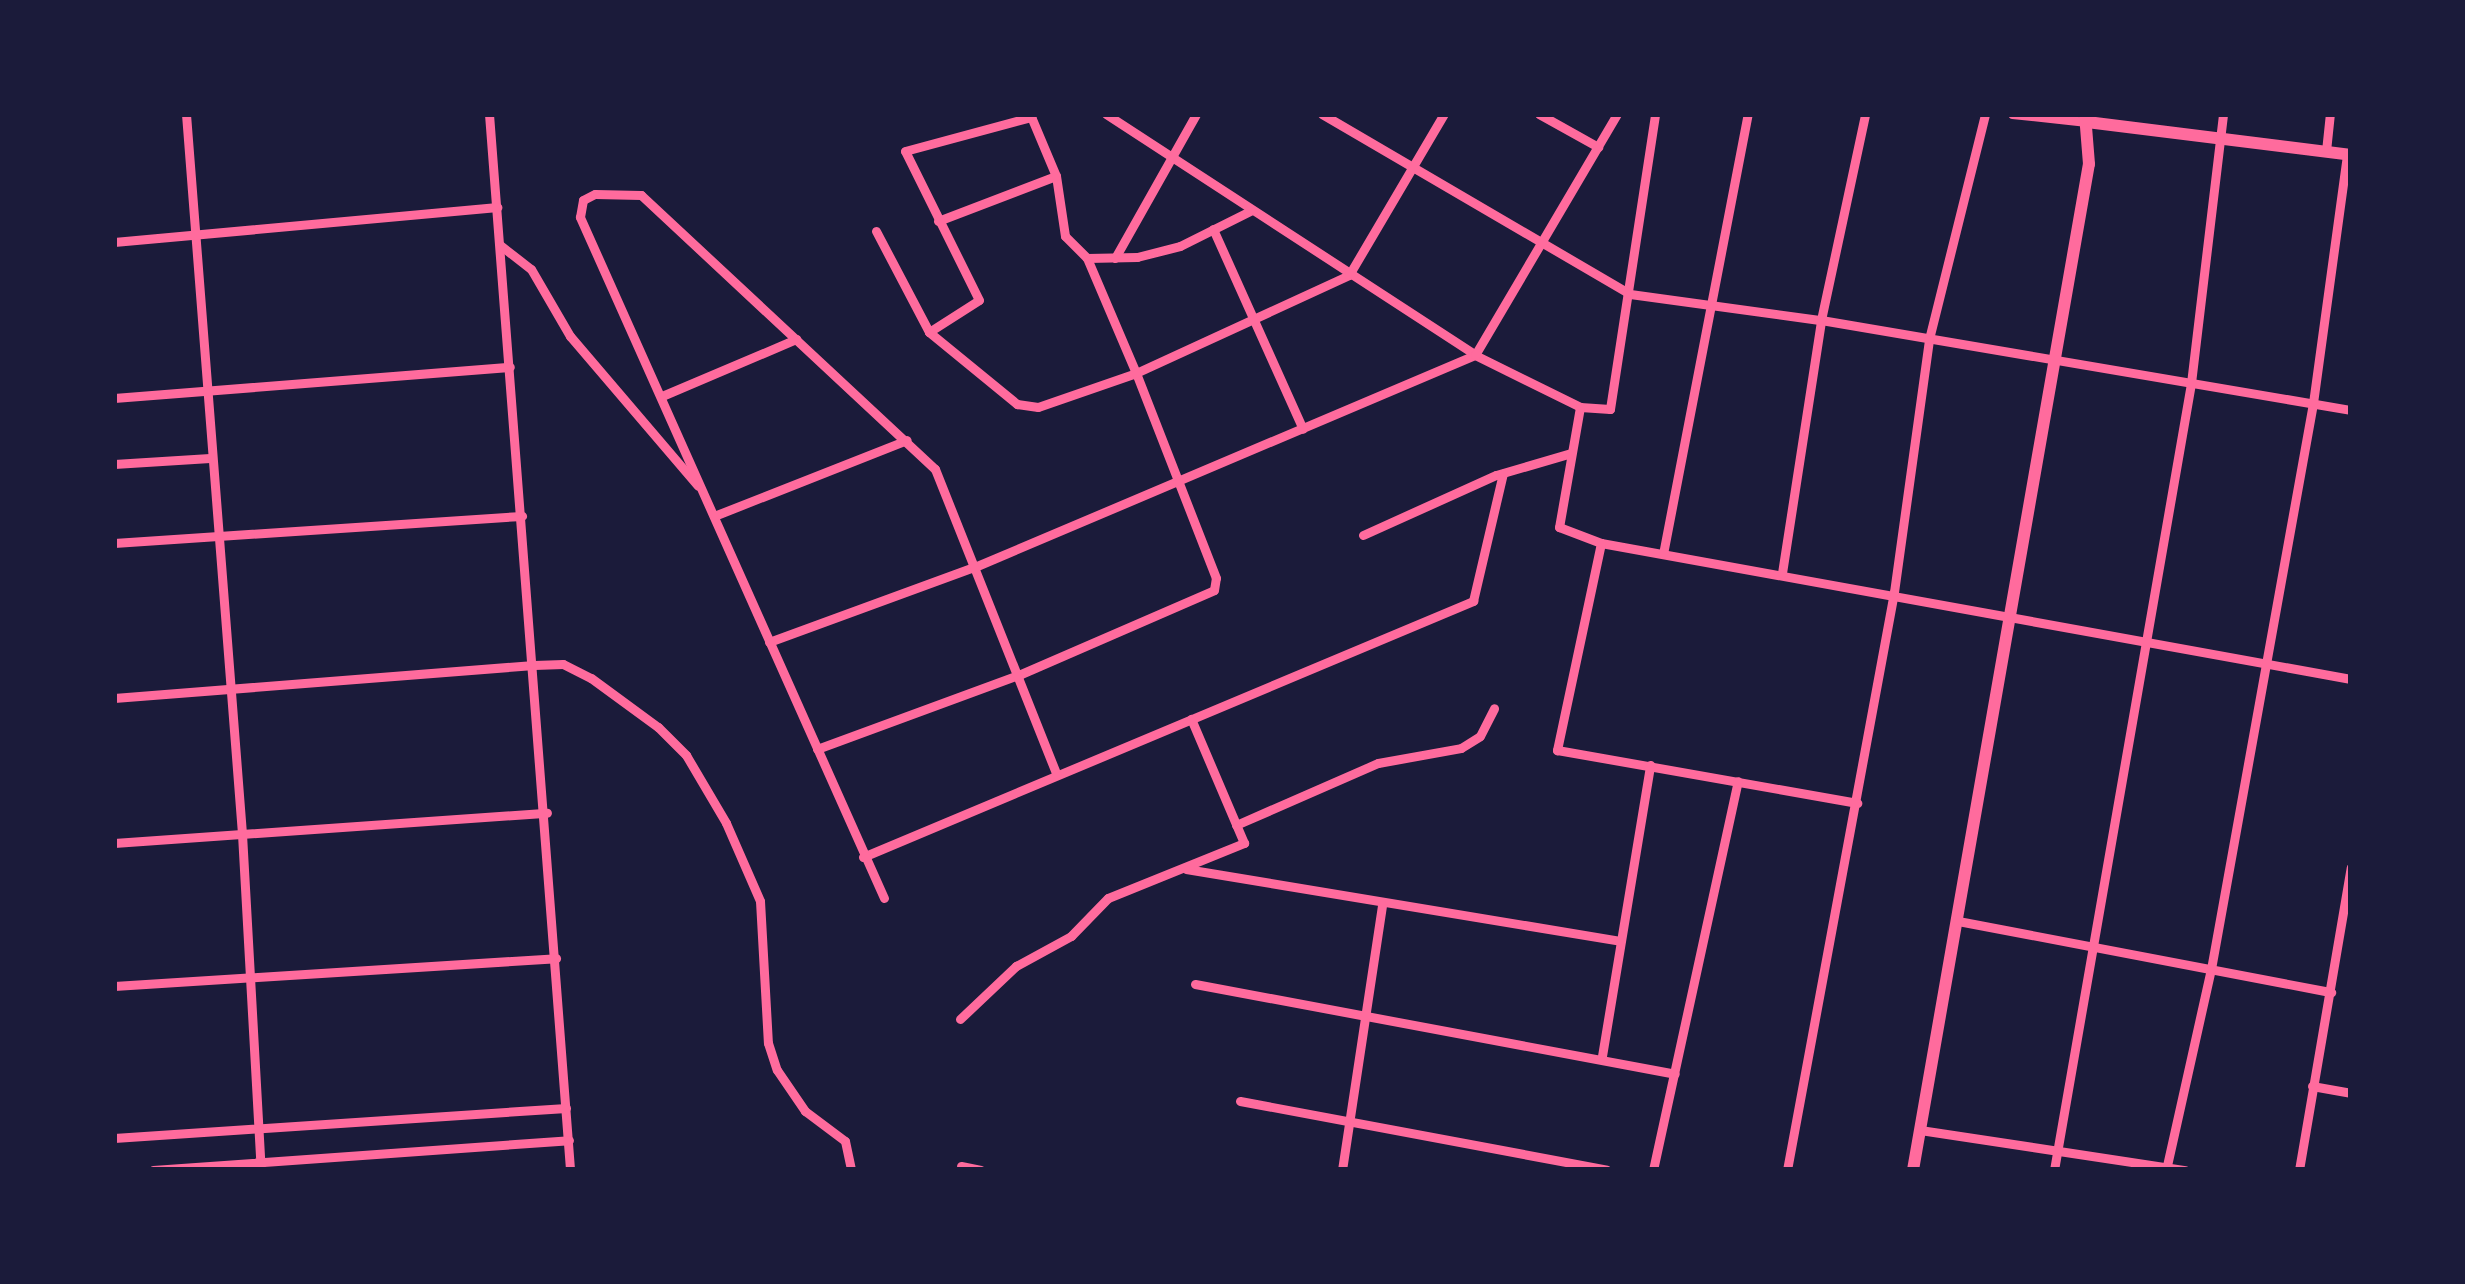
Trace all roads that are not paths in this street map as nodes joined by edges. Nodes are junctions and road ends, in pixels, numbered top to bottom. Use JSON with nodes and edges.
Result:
{"nodes":[{"id":1,"x":186,"y":114,"type":"edge"},
{"id":2,"x":489,"y":114,"type":"edge"},
{"id":3,"x":1106,"y":114,"type":"edge"},
{"id":4,"x":1196,"y":114,"type":"edge"},
{"id":5,"x":1322,"y":114,"type":"edge"},
{"id":6,"x":1444,"y":114,"type":"edge"},
{"id":7,"x":1539,"y":114,"type":"edge"},
{"id":8,"x":1617,"y":114,"type":"edge"},
{"id":9,"x":1655,"y":114,"type":"edge"},
{"id":10,"x":1747,"y":114,"type":"edge"},
{"id":11,"x":1865,"y":114,"type":"edge"},
{"id":12,"x":1985,"y":114,"type":"edge"},
{"id":13,"x":2012,"y":114,"type":"edge"},
{"id":14,"x":2223,"y":114,"type":"edge"},
{"id":15,"x":2330,"y":114,"type":"edge"},
{"id":16,"x":1029,"y":115,"type":"edge"},
{"id":17,"x":2086,"y":118,"type":"edge"},
{"id":18,"x":2224,"y":139,"type":"junction"},
{"id":19,"x":1598,"y":147,"type":"junction"},
{"id":20,"x":2326,"y":151,"type":"junction"},
{"id":21,"x":2349,"y":155,"type":"edge"},
{"id":22,"x":1170,"y":159,"type":"junction"},
{"id":23,"x":1412,"y":167,"type":"junction"},
{"id":24,"x":1056,"y":176,"type":"junction"},
{"id":25,"x":497,"y":207,"type":"junction"},
{"id":26,"x":1252,"y":210,"type":"junction"},
{"id":27,"x":938,"y":220,"type":"junction"},
{"id":28,"x":1214,"y":230,"type":"junction"},
{"id":29,"x":876,"y":231,"type":"dead end"},
{"id":30,"x":195,"y":236,"type":"junction"},
{"id":31,"x":114,"y":242,"type":"edge"},
{"id":32,"x":500,"y":245,"type":"junction"},
{"id":33,"x":1539,"y":246,"type":"junction"},
{"id":34,"x":1087,"y":258,"type":"junction"},
{"id":35,"x":1115,"y":258,"type":"junction"},
{"id":36,"x":1349,"y":275,"type":"junction"},
{"id":37,"x":1630,"y":294,"type":"junction"},
{"id":38,"x":1708,"y":304,"type":"junction"},
{"id":39,"x":1252,"y":319,"type":"junction"},
{"id":40,"x":1821,"y":320,"type":"junction"},
{"id":41,"x":929,"y":332,"type":"junction"},
{"id":42,"x":796,"y":339,"type":"junction"},
{"id":43,"x":1929,"y":339,"type":"junction"},
{"id":44,"x":1475,"y":356,"type":"junction"},
{"id":45,"x":2055,"y":360,"type":"junction"},
{"id":46,"x":510,"y":367,"type":"junction"},
{"id":47,"x":1136,"y":373,"type":"junction"},
{"id":48,"x":2191,"y":382,"type":"junction"},
{"id":49,"x":204,"y":391,"type":"junction"},
{"id":50,"x":662,"y":396,"type":"junction"},
{"id":51,"x":114,"y":398,"type":"edge"},
{"id":52,"x":2313,"y":403,"type":"junction"},
{"id":53,"x":1580,"y":406,"type":"junction"},
{"id":54,"x":2351,"y":410,"type":"edge"},
{"id":55,"x":1303,"y":429,"type":"junction"},
{"id":56,"x":907,"y":440,"type":"junction"},
{"id":57,"x":1570,"y":453,"type":"junction"},
{"id":58,"x":210,"y":458,"type":"junction"},
{"id":59,"x":114,"y":464,"type":"edge"},
{"id":60,"x":1503,"y":473,"type":"junction"},
{"id":61,"x":1177,"y":482,"type":"junction"},
{"id":62,"x":705,"y":494,"type":"junction"},
{"id":63,"x":522,"y":516,"type":"junction"},
{"id":64,"x":714,"y":516,"type":"junction"},
{"id":65,"x":217,"y":534,"type":"junction"},
{"id":66,"x":1363,"y":535,"type":"dead end"},
{"id":67,"x":114,"y":543,"type":"edge"},
{"id":68,"x":1601,"y":543,"type":"junction"},
{"id":69,"x":1664,"y":554,"type":"junction"},
{"id":70,"x":977,"y":566,"type":"junction"},
{"id":71,"x":1782,"y":573,"type":"junction"},
{"id":72,"x":1894,"y":592,"type":"junction"},
{"id":73,"x":2011,"y":617,"type":"junction"},
{"id":74,"x":769,"y":642,"type":"junction"},
{"id":75,"x":2146,"y":642,"type":"junction"},
{"id":76,"x":534,"y":665,"type":"junction"},
{"id":77,"x":2266,"y":665,"type":"junction"},
{"id":78,"x":1021,"y":674,"type":"junction"},
{"id":79,"x":2351,"y":679,"type":"edge"},
{"id":80,"x":229,"y":693,"type":"junction"},
{"id":81,"x":114,"y":698,"type":"edge"},
{"id":82,"x":1494,"y":708,"type":"dead end"},
{"id":83,"x":1191,"y":719,"type":"junction"},
{"id":84,"x":817,"y":748,"type":"junction"},
{"id":85,"x":1650,"y":765,"type":"junction"},
{"id":86,"x":1057,"y":775,"type":"junction"},
{"id":87,"x":1738,"y":781,"type":"junction"},
{"id":88,"x":1857,"y":803,"type":"junction"},
{"id":89,"x":547,"y":813,"type":"junction"},
{"id":90,"x":1236,"y":824,"type":"junction"},
{"id":91,"x":242,"y":835,"type":"junction"},
{"id":92,"x":114,"y":843,"type":"edge"},
{"id":93,"x":863,"y":857,"type":"junction"},
{"id":94,"x":2351,"y":867,"type":"edge"},
{"id":95,"x":1180,"y":869,"type":"junction"},
{"id":96,"x":884,"y":898,"type":"dead end"},
{"id":97,"x":1382,"y":905,"type":"junction"},
{"id":98,"x":1958,"y":920,"type":"junction"},
{"id":99,"x":1621,"y":940,"type":"junction"},
{"id":100,"x":2092,"y":946,"type":"junction"},
{"id":101,"x":556,"y":958,"type":"junction"},
{"id":102,"x":2211,"y":969,"type":"junction"},
{"id":103,"x":248,"y":977,"type":"junction"},
{"id":104,"x":1195,"y":984,"type":"dead end"},
{"id":105,"x":114,"y":986,"type":"edge"},
{"id":106,"x":2331,"y":992,"type":"junction"},
{"id":107,"x":1369,"y":1014,"type":"junction"},
{"id":108,"x":960,"y":1019,"type":"dead end"},
{"id":109,"x":1601,"y":1056,"type":"junction"},
{"id":110,"x":1676,"y":1073,"type":"junction"},
{"id":111,"x":2312,"y":1087,"type":"junction"},
{"id":112,"x":2351,"y":1093,"type":"edge"},
{"id":113,"x":1240,"y":1101,"type":"dead end"},
{"id":114,"x":566,"y":1108,"type":"junction"},
{"id":115,"x":1349,"y":1122,"type":"junction"},
{"id":116,"x":258,"y":1128,"type":"junction"},
{"id":117,"x":1920,"y":1130,"type":"junction"},
{"id":118,"x":114,"y":1138,"type":"edge"},
{"id":119,"x":569,"y":1140,"type":"junction"},
{"id":120,"x":2056,"y":1154,"type":"junction"},
{"id":121,"x":261,"y":1166,"type":"edge"},
{"id":122,"x":961,"y":1166,"type":"dead end"},
{"id":123,"x":2166,"y":1168,"type":"edge"},
{"id":124,"x":153,"y":1170,"type":"edge"},
{"id":125,"x":571,"y":1170,"type":"edge"},
{"id":126,"x":851,"y":1170,"type":"edge"},
{"id":127,"x":981,"y":1170,"type":"edge"},
{"id":128,"x":1342,"y":1170,"type":"edge"},
{"id":129,"x":1607,"y":1170,"type":"edge"},
{"id":130,"x":1653,"y":1170,"type":"edge"},
{"id":131,"x":1786,"y":1170,"type":"edge"},
{"id":132,"x":1912,"y":1170,"type":"edge"},
{"id":133,"x":2054,"y":1170,"type":"edge"},
{"id":134,"x":2185,"y":1170,"type":"edge"},
{"id":135,"x":2300,"y":1170,"type":"edge"}],
"edges":[{"from":1,"to":30,"type":"street"},
{"from":2,"to":25,"type":"street"},
{"from":3,"to":22,"type":"street"},
{"from":4,"to":22,"type":"street"},
{"from":5,"to":23,"type":"street"},
{"from":6,"to":23,"type":"street"},
{"from":7,"to":19,"type":"street"},
{"from":8,"to":19,"type":"street"},
{"from":9,"to":37,"type":"street"},
{"from":10,"to":38,"type":"street"},
{"from":11,"to":40,"type":"street"},
{"from":12,"to":43,"type":"street"},
{"from":13,"to":17,"type":"street"},
{"from":14,"to":18,"type":"street"},
{"from":15,"to":20,"type":"street"},
{"from":16,"to":24,"type":"street"},
{"from":16,"to":27,"type":"street"},
{"from":17,"to":18,"type":"street"},
{"from":17,"to":45,"type":"street"},
{"from":18,"to":20,"type":"street"},
{"from":18,"to":48,"type":"street"},
{"from":19,"to":33,"type":"street"},
{"from":20,"to":21,"type":"street"},
{"from":21,"to":52,"type":"street"},
{"from":22,"to":26,"type":"street"},
{"from":22,"to":35,"type":"street"},
{"from":23,"to":33,"type":"street"},
{"from":23,"to":36,"type":"street"},
{"from":24,"to":27,"type":"street"},
{"from":24,"to":34,"type":"street"},
{"from":25,"to":30,"type":"street"},
{"from":25,"to":32,"type":"street"},
{"from":26,"to":28,"type":"street"},
{"from":26,"to":36,"type":"street"},
{"from":27,"to":41,"type":"street"},
{"from":28,"to":35,"type":"street"},
{"from":28,"to":39,"type":"street"},
{"from":29,"to":41,"type":"street"},
{"from":30,"to":31,"type":"street"},
{"from":30,"to":49,"type":"street"},
{"from":32,"to":46,"type":"street"},
{"from":32,"to":62,"type":"street"},
{"from":33,"to":37,"type":"street"},
{"from":33,"to":44,"type":"street"},
{"from":34,"to":35,"type":"street"},
{"from":34,"to":47,"type":"street"},
{"from":36,"to":39,"type":"street"},
{"from":36,"to":44,"type":"street"},
{"from":37,"to":38,"type":"street"},
{"from":37,"to":53,"type":"street"},
{"from":38,"to":40,"type":"street"},
{"from":38,"to":69,"type":"street"},
{"from":39,"to":47,"type":"street"},
{"from":39,"to":55,"type":"street"},
{"from":40,"to":43,"type":"street"},
{"from":40,"to":71,"type":"street"},
{"from":41,"to":47,"type":"street"},
{"from":42,"to":50,"type":"street"},
{"from":42,"to":50,"type":"street"},
{"from":42,"to":56,"type":"street"},
{"from":43,"to":45,"type":"street"},
{"from":43,"to":72,"type":"street"},
{"from":44,"to":53,"type":"street"},
{"from":44,"to":55,"type":"street"},
{"from":45,"to":48,"type":"street"},
{"from":45,"to":73,"type":"street"},
{"from":46,"to":49,"type":"street"},
{"from":46,"to":63,"type":"street"},
{"from":47,"to":61,"type":"street"},
{"from":48,"to":52,"type":"street"},
{"from":48,"to":75,"type":"street"},
{"from":49,"to":51,"type":"street"},
{"from":49,"to":58,"type":"street"},
{"from":50,"to":62,"type":"street"},
{"from":52,"to":54,"type":"street"},
{"from":52,"to":77,"type":"street"},
{"from":53,"to":57,"type":"street"},
{"from":55,"to":61,"type":"street"},
{"from":56,"to":64,"type":"street"},
{"from":56,"to":70,"type":"street"},
{"from":57,"to":60,"type":"street"},
{"from":57,"to":68,"type":"street"},
{"from":58,"to":59,"type":"street"},
{"from":58,"to":65,"type":"street"},
{"from":60,"to":66,"type":"street"},
{"from":60,"to":83,"type":"street"},
{"from":61,"to":70,"type":"street"},
{"from":61,"to":78,"type":"street"},
{"from":62,"to":64,"type":"street"},
{"from":63,"to":65,"type":"street"},
{"from":63,"to":76,"type":"street"},
{"from":64,"to":74,"type":"street"},
{"from":65,"to":67,"type":"street"},
{"from":65,"to":80,"type":"street"},
{"from":68,"to":69,"type":"street"},
{"from":68,"to":85,"type":"street"},
{"from":69,"to":71,"type":"street"},
{"from":70,"to":74,"type":"street"},
{"from":70,"to":78,"type":"street"},
{"from":71,"to":72,"type":"street"},
{"from":72,"to":73,"type":"street"},
{"from":72,"to":88,"type":"street"},
{"from":73,"to":75,"type":"street"},
{"from":73,"to":98,"type":"street"},
{"from":74,"to":84,"type":"street"},
{"from":75,"to":77,"type":"street"},
{"from":75,"to":100,"type":"street"},
{"from":76,"to":80,"type":"street"},
{"from":76,"to":89,"type":"street"},
{"from":76,"to":126,"type":"street"},
{"from":77,"to":79,"type":"street"},
{"from":77,"to":102,"type":"street"},
{"from":78,"to":84,"type":"street"},
{"from":78,"to":86,"type":"street"},
{"from":80,"to":81,"type":"street"},
{"from":80,"to":91,"type":"street"},
{"from":82,"to":90,"type":"street"},
{"from":83,"to":86,"type":"street"},
{"from":83,"to":90,"type":"street"},
{"from":84,"to":93,"type":"street"},
{"from":85,"to":87,"type":"street"},
{"from":85,"to":99,"type":"street"},
{"from":86,"to":93,"type":"street"},
{"from":87,"to":88,"type":"street"},
{"from":87,"to":110,"type":"street"},
{"from":88,"to":131,"type":"street"},
{"from":89,"to":91,"type":"street"},
{"from":89,"to":101,"type":"street"},
{"from":90,"to":95,"type":"street"},
{"from":91,"to":92,"type":"street"},
{"from":91,"to":103,"type":"street"},
{"from":93,"to":96,"type":"street"},
{"from":94,"to":106,"type":"street"},
{"from":95,"to":97,"type":"street"},
{"from":95,"to":108,"type":"street"},
{"from":97,"to":99,"type":"street"},
{"from":97,"to":107,"type":"street"},
{"from":98,"to":100,"type":"street"},
{"from":98,"to":117,"type":"street"},
{"from":99,"to":109,"type":"street"},
{"from":100,"to":102,"type":"street"},
{"from":100,"to":120,"type":"street"},
{"from":101,"to":103,"type":"street"},
{"from":101,"to":114,"type":"street"},
{"from":102,"to":106,"type":"street"},
{"from":102,"to":123,"type":"street"},
{"from":103,"to":105,"type":"street"},
{"from":103,"to":116,"type":"street"},
{"from":104,"to":107,"type":"street"},
{"from":106,"to":111,"type":"street"},
{"from":107,"to":109,"type":"street"},
{"from":107,"to":115,"type":"street"},
{"from":109,"to":110,"type":"street"},
{"from":110,"to":130,"type":"street"},
{"from":111,"to":112,"type":"street"},
{"from":111,"to":135,"type":"street"},
{"from":113,"to":115,"type":"street"},
{"from":114,"to":116,"type":"street"},
{"from":114,"to":119,"type":"street"},
{"from":115,"to":128,"type":"street"},
{"from":115,"to":129,"type":"street"},
{"from":116,"to":118,"type":"street"},
{"from":116,"to":121,"type":"street"},
{"from":117,"to":120,"type":"street"},
{"from":117,"to":132,"type":"street"},
{"from":119,"to":121,"type":"street"},
{"from":119,"to":125,"type":"street"},
{"from":120,"to":123,"type":"street"},
{"from":120,"to":133,"type":"street"},
{"from":121,"to":124,"type":"street"},
{"from":122,"to":127,"type":"street"},
{"from":123,"to":134,"type":"street"}]}
